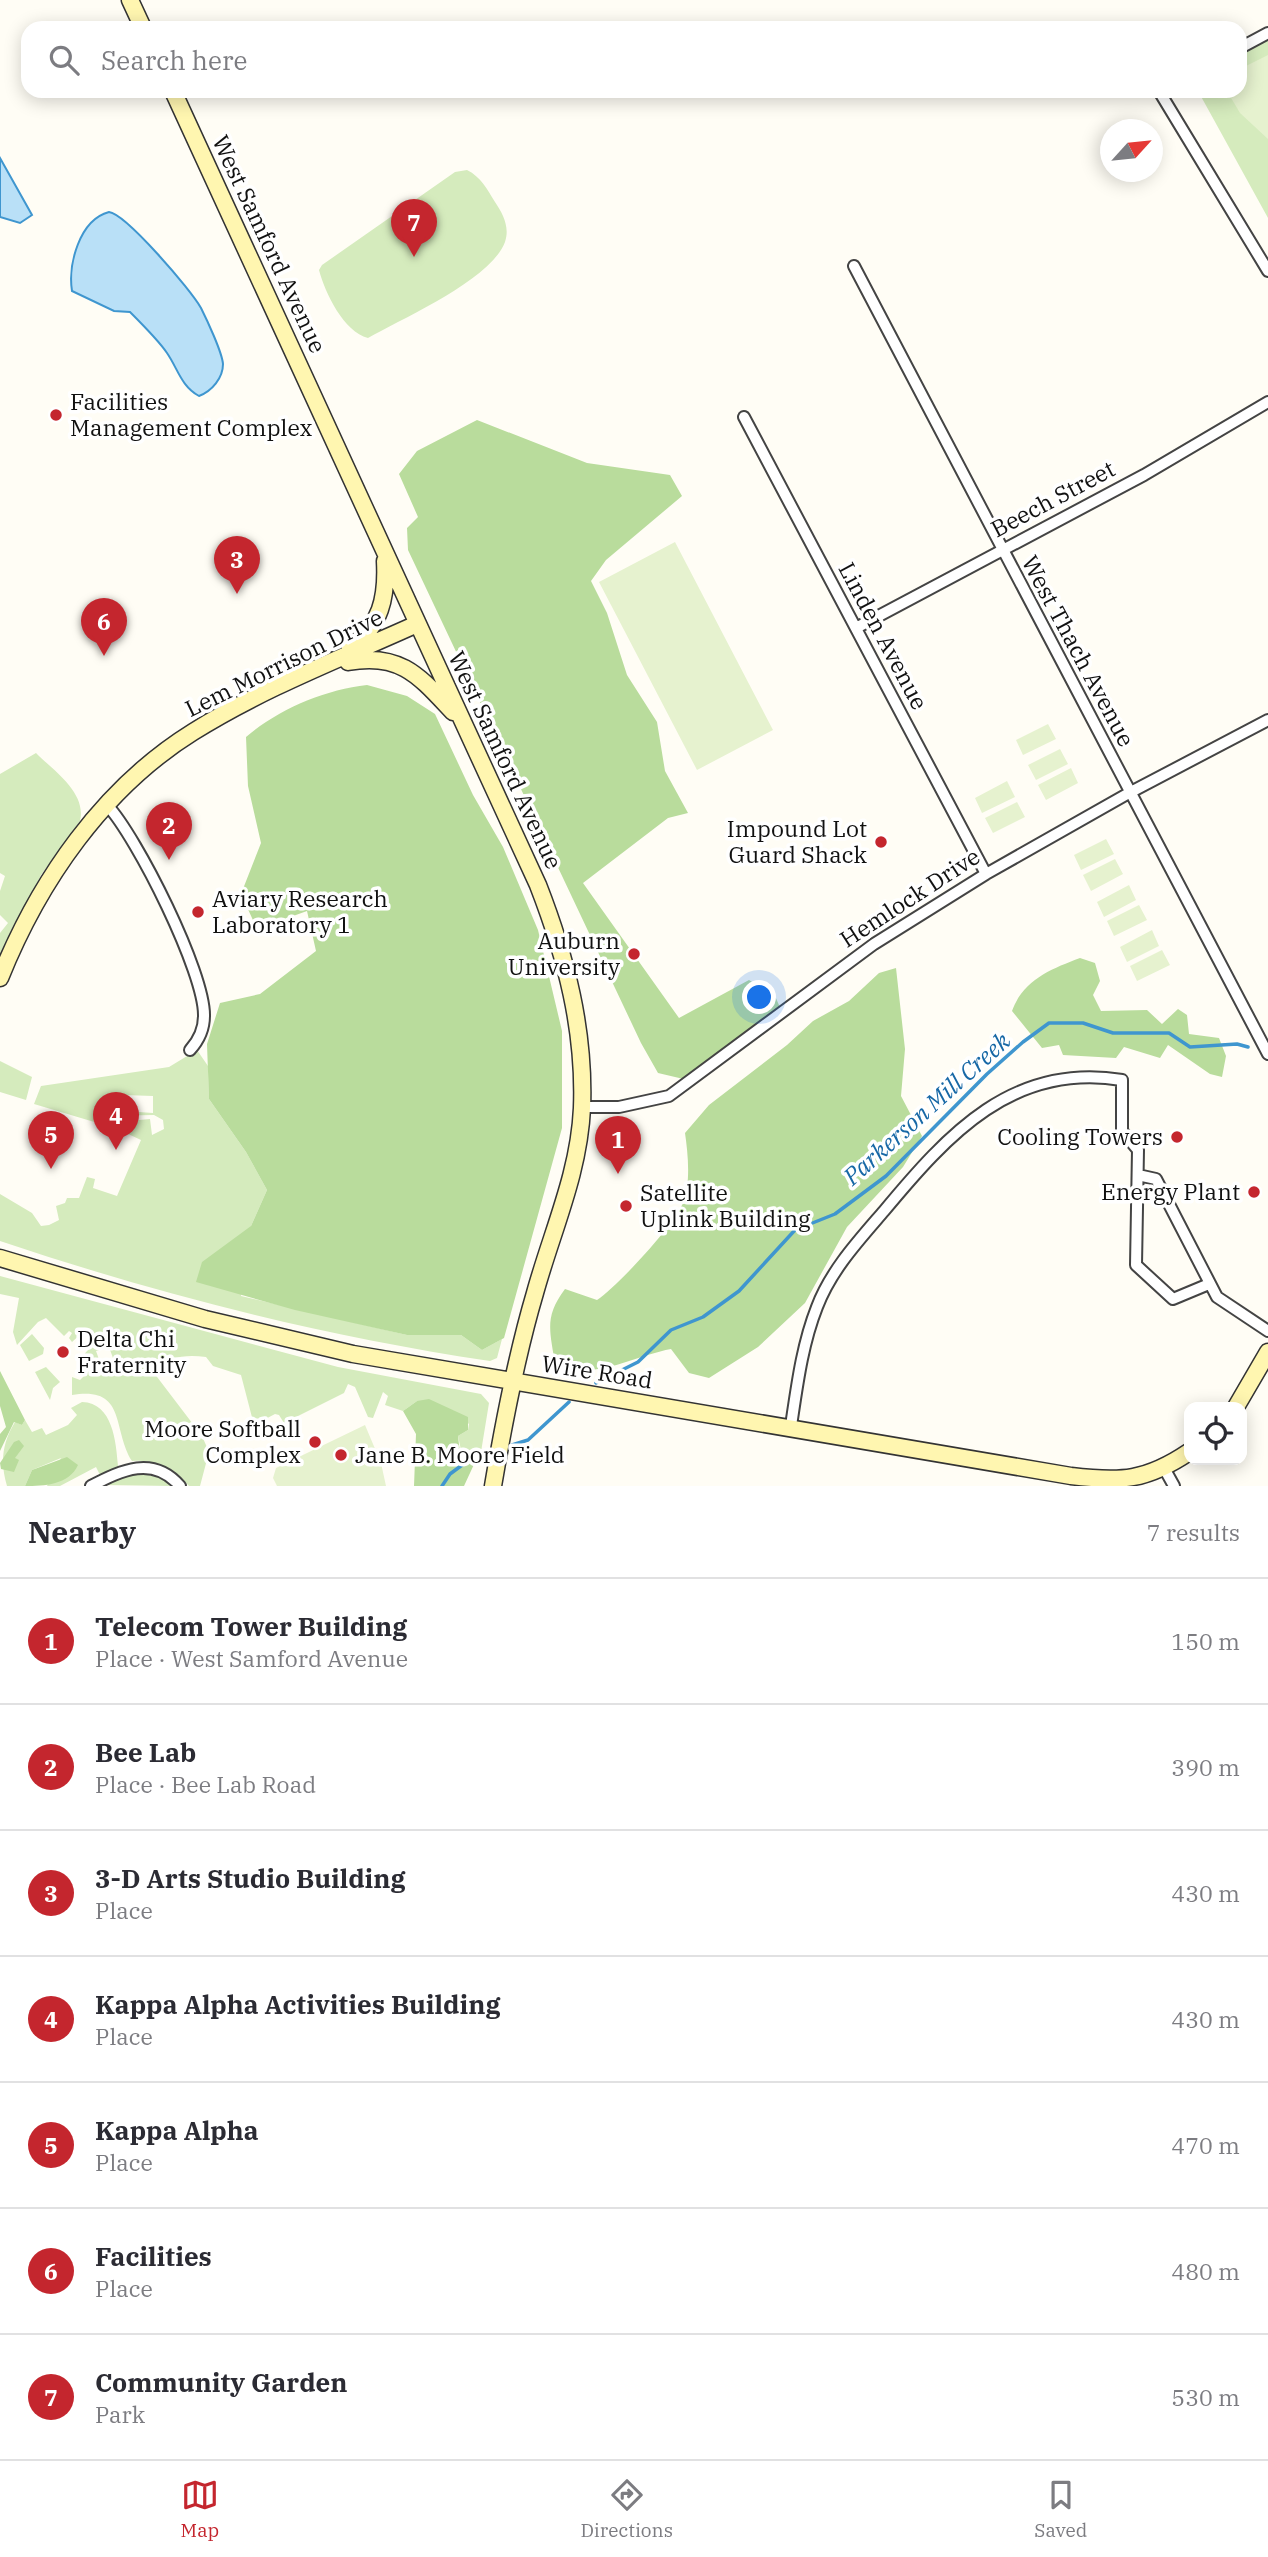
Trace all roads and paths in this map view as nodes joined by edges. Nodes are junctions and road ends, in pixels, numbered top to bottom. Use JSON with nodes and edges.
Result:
{"nodes":[{"id":1,"x":130,"y":0,"type":"edge"},
{"id":2,"x":140,"y":21,"type":"edge"},
{"id":3,"x":1268,"y":33,"type":"edge"},
{"id":4,"x":1247,"y":44,"type":"edge"},
{"id":5,"x":176,"y":98,"type":"edge"},
{"id":6,"x":1163,"y":98,"type":"edge"},
{"id":7,"x":854,"y":265,"type":"dead end"},
{"id":8,"x":1268,"y":271,"type":"edge"},
{"id":9,"x":1268,"y":402,"type":"edge"},
{"id":10,"x":744,"y":417,"type":"dead end"},
{"id":11,"x":1001,"y":550,"type":"junction"},
{"id":12,"x":385,"y":553,"type":"junction"},
{"id":13,"x":417,"y":624,"type":"junction"},
{"id":14,"x":856,"y":628,"type":"junction"},
{"id":15,"x":329,"y":664,"type":"junction"},
{"id":16,"x":1268,"y":720,"type":"edge"},
{"id":17,"x":462,"y":721,"type":"junction"},
{"id":18,"x":1129,"y":793,"type":"junction"},
{"id":19,"x":107,"y":805,"type":"junction"},
{"id":20,"x":986,"y":874,"type":"junction"},
{"id":21,"x":0,"y":978,"type":"edge"},
{"id":22,"x":190,"y":1050,"type":"dead end"},
{"id":23,"x":1268,"y":1054,"type":"edge"},
{"id":24,"x":582,"y":1107,"type":"junction"},
{"id":25,"x":1139,"y":1175,"type":"junction"},
{"id":26,"x":0,"y":1258,"type":"edge"},
{"id":27,"x":1209,"y":1284,"type":"junction"},
{"id":28,"x":1268,"y":1331,"type":"edge"},
{"id":29,"x":1268,"y":1352,"type":"edge"},
{"id":30,"x":512,"y":1381,"type":"junction"},
{"id":31,"x":1239,"y":1402,"type":"edge"},
{"id":32,"x":791,"y":1426,"type":"junction"},
{"id":33,"x":1184,"y":1455,"type":"edge"},
{"id":34,"x":1164,"y":1468,"type":"junction"},
{"id":35,"x":91,"y":1486,"type":"edge"},
{"id":36,"x":180,"y":1486,"type":"edge"},
{"id":37,"x":493,"y":1486,"type":"edge"},
{"id":38,"x":1174,"y":1486,"type":"edge"}],
"edges":[{"from":1,"to":2,"type":"street"},
{"from":3,"to":4,"type":"street"},
{"from":5,"to":12,"type":"street","name":"West Samford Avenue"},
{"from":6,"to":8,"type":"street"},
{"from":7,"to":11,"type":"street","name":"West Thach Avenue"},
{"from":9,"to":11,"type":"street","name":"Beech Street"},
{"from":10,"to":14,"type":"street","name":"Linden Avenue"},
{"from":11,"to":14,"type":"street","name":"Beech Street"},
{"from":11,"to":18,"type":"street","name":"West Thach Avenue"},
{"from":12,"to":13,"type":"street","name":"West Samford Avenue"},
{"from":12,"to":15,"type":"street"},
{"from":13,"to":15,"type":"street","name":"Lem Morrison Drive"},
{"from":13,"to":17,"type":"street","name":"West Samford Avenue"},
{"from":14,"to":20,"type":"street","name":"Linden Avenue"},
{"from":15,"to":17,"type":"street"},
{"from":15,"to":19,"type":"street","name":"Lem Morrison Drive"},
{"from":16,"to":18,"type":"street","name":"Hemlock Drive"},
{"from":17,"to":24,"type":"street","name":"West Samford Avenue"},
{"from":18,"to":20,"type":"street","name":"Hemlock Drive"},
{"from":18,"to":23,"type":"street","name":"West Thach Avenue"},
{"from":19,"to":21,"type":"street","name":"Lem Morrison Drive"},
{"from":19,"to":22,"type":"street"},
{"from":20,"to":24,"type":"street","name":"Hemlock Drive"},
{"from":24,"to":30,"type":"street","name":"West Samford Avenue"},
{"from":25,"to":27,"type":"street"},
{"from":25,"to":27,"type":"street"},
{"from":25,"to":32,"type":"street"},
{"from":26,"to":30,"type":"street","name":"Wire Road"},
{"from":27,"to":28,"type":"street"},
{"from":29,"to":31,"type":"street"},
{"from":30,"to":32,"type":"street","name":"Wire Road"},
{"from":30,"to":37,"type":"street","name":"West Samford Avenue"},
{"from":32,"to":34,"type":"street","name":"Wire Road"},
{"from":33,"to":34,"type":"street","name":"Wire Road"},
{"from":34,"to":38,"type":"street"},
{"from":35,"to":36,"type":"street"}]}
